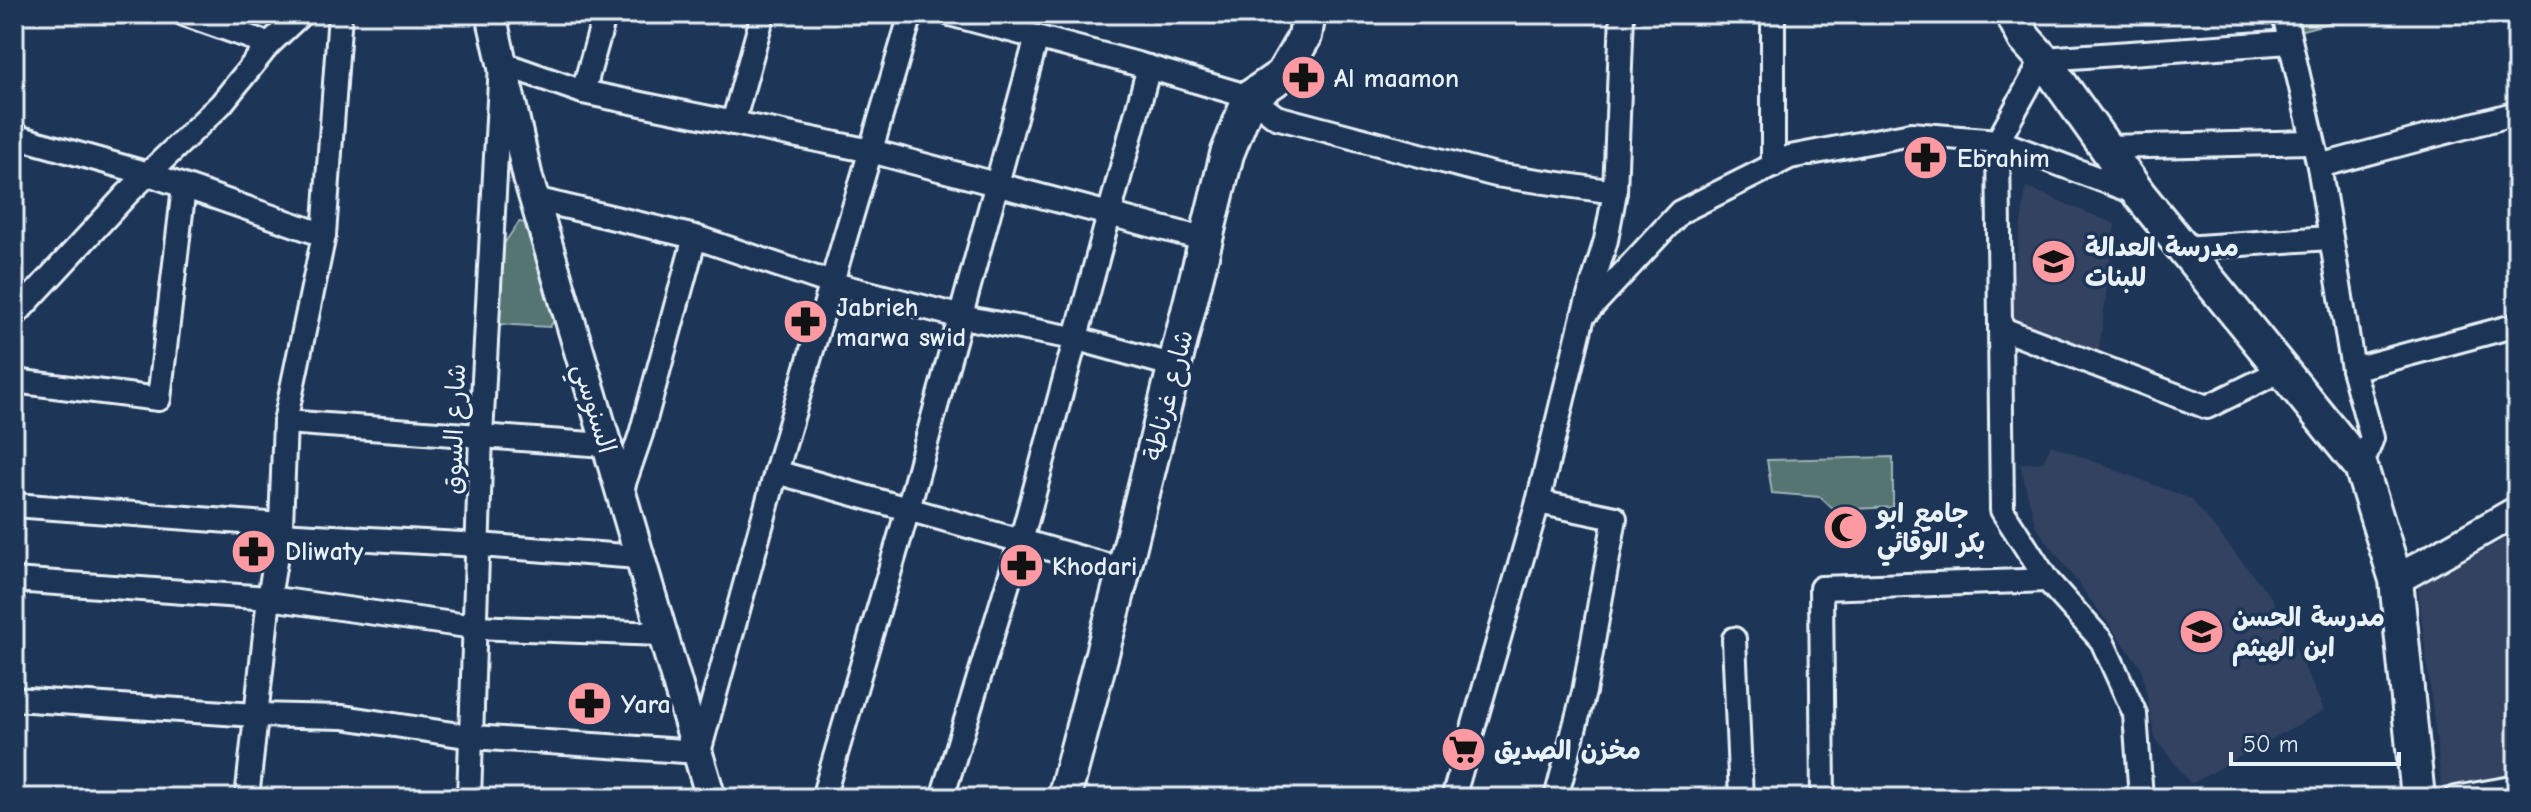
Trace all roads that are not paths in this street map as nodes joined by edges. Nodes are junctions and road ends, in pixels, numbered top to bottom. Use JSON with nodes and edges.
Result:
{"nodes":[{"id":1,"x":184,"y":14,"type":"edge"},
{"id":2,"x":301,"y":14,"type":"edge"},
{"id":3,"x":340,"y":14,"type":"edge"},
{"id":4,"x":491,"y":14,"type":"edge"},
{"id":5,"x":605,"y":14,"type":"edge"},
{"id":6,"x":763,"y":14,"type":"edge"},
{"id":7,"x":911,"y":14,"type":"edge"},
{"id":8,"x":950,"y":14,"type":"edge"},
{"id":9,"x":1309,"y":14,"type":"edge"},
{"id":10,"x":1622,"y":14,"type":"edge"},
{"id":11,"x":1773,"y":14,"type":"edge"},
{"id":12,"x":2012,"y":14,"type":"edge"},
{"id":13,"x":2284,"y":14,"type":"edge"},
{"id":14,"x":1037,"y":37,"type":"junction"},
{"id":15,"x":2290,"y":42,"type":"junction"},
{"id":16,"x":269,"y":44,"type":"junction"},
{"id":17,"x":2043,"y":59,"type":"junction"},
{"id":18,"x":501,"y":63,"type":"junction"},
{"id":19,"x":1149,"y":67,"type":"junction"},
{"id":20,"x":583,"y":92,"type":"junction"},
{"id":21,"x":1250,"y":97,"type":"junction"},
{"id":22,"x":2517,"y":113,"type":"edge"},
{"id":23,"x":733,"y":123,"type":"junction"},
{"id":24,"x":14,"y":136,"type":"edge"},
{"id":25,"x":1998,"y":141,"type":"junction"},
{"id":26,"x":2313,"y":142,"type":"junction"},
{"id":27,"x":2105,"y":147,"type":"junction"},
{"id":28,"x":871,"y":151,"type":"junction"},
{"id":29,"x":1773,"y":166,"type":"junction"},
{"id":30,"x":2319,"y":166,"type":"junction"},
{"id":31,"x":149,"y":174,"type":"junction"},
{"id":32,"x":995,"y":184,"type":"junction"},
{"id":33,"x":184,"y":187,"type":"junction"},
{"id":34,"x":1615,"y":192,"type":"junction"},
{"id":35,"x":2139,"y":194,"type":"junction"},
{"id":36,"x":534,"y":199,"type":"junction"},
{"id":37,"x":1108,"y":214,"type":"junction"},
{"id":38,"x":324,"y":235,"type":"junction"},
{"id":39,"x":695,"y":237,"type":"junction"},
{"id":40,"x":2329,"y":238,"type":"junction"},
{"id":41,"x":1207,"y":240,"type":"junction"},
{"id":42,"x":2183,"y":248,"type":"junction"},
{"id":43,"x":834,"y":284,"type":"junction"},
{"id":44,"x":14,"y":316,"type":"edge"},
{"id":45,"x":1583,"y":316,"type":"junction"},
{"id":46,"x":962,"y":317,"type":"junction"},
{"id":47,"x":2517,"y":325,"type":"edge"},
{"id":48,"x":2000,"y":328,"type":"junction"},
{"id":49,"x":1074,"y":338,"type":"junction"},
{"id":50,"x":1175,"y":366,"type":"junction"},
{"id":51,"x":2353,"y":369,"type":"junction"},
{"id":52,"x":2282,"y":370,"type":"junction"},
{"id":53,"x":14,"y":381,"type":"edge"},
{"id":54,"x":285,"y":422,"type":"junction"},
{"id":55,"x":481,"y":435,"type":"junction"},
{"id":56,"x":605,"y":445,"type":"junction"},
{"id":57,"x":2361,"y":467,"type":"junction"},
{"id":58,"x":776,"y":472,"type":"junction"},
{"id":59,"x":621,"y":492,"type":"junction"},
{"id":60,"x":1538,"y":502,"type":"junction"},
{"id":61,"x":14,"y":505,"type":"edge"},
{"id":62,"x":908,"y":509,"type":"junction"},
{"id":63,"x":2516,"y":515,"type":"edge"},
{"id":64,"x":280,"y":530,"type":"junction"},
{"id":65,"x":1021,"y":541,"type":"junction"},
{"id":66,"x":479,"y":545,"type":"junction"},
{"id":67,"x":638,"y":557,"type":"junction"},
{"id":68,"x":1124,"y":570,"type":"junction"},
{"id":69,"x":14,"y":580,"type":"edge"},
{"id":70,"x":2047,"y":580,"type":"junction"},
{"id":71,"x":2396,"y":580,"type":"junction"},
{"id":72,"x":269,"y":598,"type":"junction"},
{"id":73,"x":474,"y":627,"type":"junction"},
{"id":74,"x":661,"y":634,"type":"junction"},
{"id":75,"x":1734,"y":639,"type":"dead end"},
{"id":76,"x":14,"y":699,"type":"edge"},
{"id":77,"x":255,"y":715,"type":"junction"},
{"id":78,"x":472,"y":737,"type":"junction"},
{"id":79,"x":699,"y":752,"type":"junction"},
{"id":80,"x":2517,"y":787,"type":"edge"},
{"id":81,"x":247,"y":798,"type":"edge"},
{"id":82,"x":259,"y":798,"type":"edge"},
{"id":83,"x":469,"y":798,"type":"edge"},
{"id":84,"x":711,"y":798,"type":"edge"},
{"id":85,"x":823,"y":798,"type":"edge"},
{"id":86,"x":942,"y":798,"type":"edge"},
{"id":87,"x":1064,"y":798,"type":"edge"},
{"id":88,"x":1453,"y":798,"type":"edge"},
{"id":89,"x":1556,"y":798,"type":"edge"},
{"id":90,"x":1741,"y":798,"type":"edge"},
{"id":91,"x":1823,"y":798,"type":"edge"},
{"id":92,"x":2141,"y":798,"type":"edge"},
{"id":93,"x":2418,"y":798,"type":"edge"},
{"id":94,"x":2456,"y":798,"type":"edge"}],
"edges":[{"from":1,"to":16,"type":"street"},
{"from":2,"to":16,"type":"street"},
{"from":3,"to":38,"type":"street"},
{"from":4,"to":18,"type":"street","name":"السنوسي"},
{"from":5,"to":20,"type":"street"},
{"from":6,"to":23,"type":"street"},
{"from":7,"to":28,"type":"street"},
{"from":8,"to":14,"type":"street"},
{"from":9,"to":21,"type":"main road"},
{"from":10,"to":34,"type":"street"},
{"from":11,"to":29,"type":"street"},
{"from":12,"to":17,"type":"main road"},
{"from":13,"to":15,"type":"street"},
{"from":14,"to":19,"type":"street"},
{"from":14,"to":32,"type":"street"},
{"from":15,"to":17,"type":"street"},
{"from":15,"to":26,"type":"street"},
{"from":16,"to":31,"type":"street"},
{"from":17,"to":25,"type":"street"},
{"from":17,"to":27,"type":"main road"},
{"from":18,"to":20,"type":"street"},
{"from":18,"to":36,"type":"street","name":"السنوسي"},
{"from":18,"to":55,"type":"street","name":"شارع السوق"},
{"from":19,"to":21,"type":"street"},
{"from":19,"to":37,"type":"street"},
{"from":20,"to":23,"type":"street"},
{"from":21,"to":34,"type":"street"},
{"from":21,"to":41,"type":"main road","name":"شارع غرناطة"},
{"from":22,"to":30,"type":"street"},
{"from":23,"to":28,"type":"street"},
{"from":24,"to":31,"type":"street"},
{"from":25,"to":29,"type":"street"},
{"from":25,"to":35,"type":"street"},
{"from":25,"to":48,"type":"street"},
{"from":26,"to":27,"type":"street"},
{"from":26,"to":30,"type":"street"},
{"from":27,"to":35,"type":"main road"},
{"from":28,"to":32,"type":"street"},
{"from":28,"to":43,"type":"street"},
{"from":29,"to":45,"type":"street"},
{"from":30,"to":40,"type":"street"},
{"from":31,"to":33,"type":"street"},
{"from":31,"to":44,"type":"street"},
{"from":32,"to":37,"type":"street"},
{"from":32,"to":46,"type":"street"},
{"from":33,"to":38,"type":"street"},
{"from":33,"to":53,"type":"street"},
{"from":34,"to":45,"type":"street"},
{"from":35,"to":42,"type":"main road"},
{"from":36,"to":39,"type":"street"},
{"from":36,"to":56,"type":"street","name":"السنوسي"},
{"from":37,"to":41,"type":"street"},
{"from":37,"to":49,"type":"street"},
{"from":38,"to":54,"type":"street"},
{"from":39,"to":43,"type":"street"},
{"from":39,"to":59,"type":"street"},
{"from":40,"to":42,"type":"street"},
{"from":40,"to":51,"type":"street"},
{"from":41,"to":50,"type":"main road","name":"شارع غرناطة"},
{"from":42,"to":52,"type":"main road"},
{"from":43,"to":46,"type":"street"},
{"from":43,"to":58,"type":"street"},
{"from":45,"to":60,"type":"street"},
{"from":46,"to":49,"type":"street"},
{"from":46,"to":62,"type":"street"},
{"from":47,"to":51,"type":"street"},
{"from":48,"to":52,"type":"street"},
{"from":48,"to":70,"type":"street"},
{"from":49,"to":50,"type":"street"},
{"from":49,"to":65,"type":"street"},
{"from":50,"to":68,"type":"main road","name":"شارع غرناطة"},
{"from":51,"to":57,"type":"street"},
{"from":52,"to":57,"type":"main road"},
{"from":54,"to":55,"type":"street"},
{"from":54,"to":64,"type":"street"},
{"from":55,"to":56,"type":"street"},
{"from":55,"to":66,"type":"street","name":"شارع السوق"},
{"from":56,"to":59,"type":"street","name":"السنوسي"},
{"from":57,"to":71,"type":"main road"},
{"from":58,"to":62,"type":"street"},
{"from":58,"to":79,"type":"street"},
{"from":59,"to":67,"type":"street","name":"السنوسي"},
{"from":60,"to":88,"type":"street"},
{"from":60,"to":89,"type":"street"},
{"from":61,"to":64,"type":"street"},
{"from":62,"to":65,"type":"street"},
{"from":62,"to":85,"type":"street"},
{"from":63,"to":71,"type":"street"},
{"from":64,"to":66,"type":"street"},
{"from":64,"to":72,"type":"street"},
{"from":65,"to":68,"type":"street"},
{"from":65,"to":86,"type":"street"},
{"from":66,"to":67,"type":"street"},
{"from":66,"to":73,"type":"street","name":"شارع السوق"},
{"from":67,"to":74,"type":"street","name":"السنوسي"},
{"from":68,"to":87,"type":"main road","name":"شارع غرناطة"},
{"from":69,"to":72,"type":"street"},
{"from":70,"to":91,"type":"street"},
{"from":70,"to":92,"type":"street"},
{"from":71,"to":93,"type":"main road"},
{"from":72,"to":73,"type":"street"},
{"from":72,"to":77,"type":"street"},
{"from":73,"to":74,"type":"street"},
{"from":73,"to":78,"type":"street","name":"شارع السوق"},
{"from":74,"to":79,"type":"street","name":"السنوسي"},
{"from":75,"to":90,"type":"street"},
{"from":76,"to":77,"type":"street"},
{"from":77,"to":78,"type":"street"},
{"from":77,"to":81,"type":"street"},
{"from":77,"to":82,"type":"street"},
{"from":78,"to":79,"type":"street"},
{"from":78,"to":83,"type":"street","name":"شارع السوق"},
{"from":79,"to":84,"type":"street","name":"السنوسي"},
{"from":80,"to":94,"type":"street"}]}
